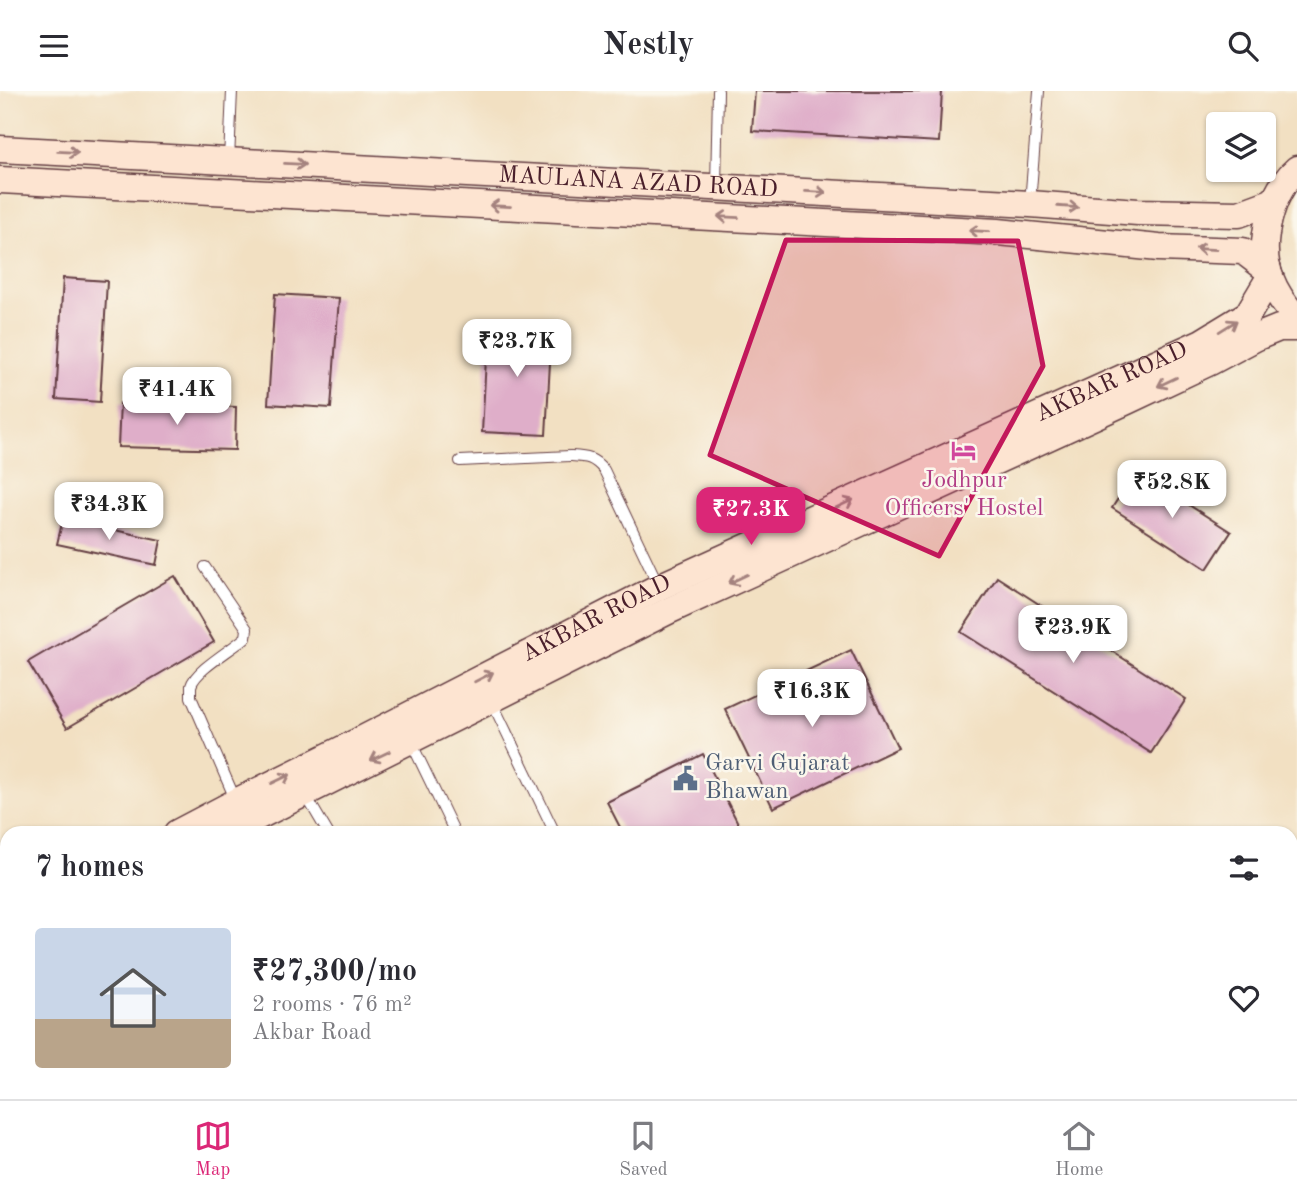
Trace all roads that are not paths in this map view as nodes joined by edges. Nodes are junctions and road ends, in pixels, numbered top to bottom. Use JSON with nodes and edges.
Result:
{"nodes":[{"id":1,"x":232,"y":91,"type":"edge"},
{"id":2,"x":718,"y":91,"type":"edge"},
{"id":3,"x":1039,"y":91,"type":"edge"},
{"id":4,"x":0,"y":149,"type":"edge"},
{"id":5,"x":229,"y":160,"type":"junction"},
{"id":6,"x":1297,"y":169,"type":"edge"},
{"id":7,"x":0,"y":180,"type":"edge"},
{"id":8,"x":716,"y":187,"type":"junction"},
{"id":9,"x":1274,"y":201,"type":"junction"},
{"id":10,"x":1030,"y":204,"type":"junction"},
{"id":11,"x":1269,"y":273,"type":"junction"},
{"id":12,"x":1297,"y":318,"type":"edge"},
{"id":13,"x":1297,"y":328,"type":"edge"},
{"id":14,"x":460,"y":461,"type":"dead end"},
{"id":15,"x":205,"y":567,"type":"dead end"},
{"id":16,"x":664,"y":599,"type":"junction"},
{"id":17,"x":491,"y":700,"type":"junction"},
{"id":18,"x":410,"y":741,"type":"junction"},
{"id":19,"x":304,"y":793,"type":"junction"},
{"id":20,"x":236,"y":802,"type":"junction"},
{"id":21,"x":190,"y":826,"type":"edge"},
{"id":22,"x":239,"y":826,"type":"edge"},
{"id":23,"x":324,"y":826,"type":"edge"},
{"id":24,"x":452,"y":826,"type":"edge"},
{"id":25,"x":552,"y":826,"type":"edge"}],
"edges":[{"from":1,"to":5,"type":"lane"},
{"from":2,"to":8,"type":"lane"},
{"from":3,"to":10,"type":"lane"},
{"from":4,"to":5,"type":"main road","name":"MAULANA AZAD ROAD","one_way":true},
{"from":5,"to":8,"type":"main road","name":"MAULANA AZAD ROAD","one_way":true},
{"from":6,"to":9,"type":"main road"},
{"from":11,"to":7,"type":"main road","name":"MAULANA AZAD ROAD","one_way":true},
{"from":8,"to":10,"type":"main road","name":"MAULANA AZAD ROAD","one_way":true},
{"from":10,"to":9,"type":"main road","name":"MAULANA AZAD ROAD","one_way":true},
{"from":9,"to":11,"type":"main road"},
{"from":11,"to":12,"type":"main road"},
{"from":16,"to":11,"type":"main road","name":"AKBAR ROAD","one_way":true},
{"from":13,"to":16,"type":"main road","name":"AKBAR ROAD","one_way":true},
{"from":14,"to":16,"type":"lane"},
{"from":15,"to":20,"type":"lane"},
{"from":16,"to":17,"type":"main road","name":"AKBAR ROAD"},
{"from":20,"to":16,"type":"main road","name":"AKBAR ROAD","one_way":true},
{"from":17,"to":18,"type":"main road","name":"AKBAR ROAD"},
{"from":17,"to":25,"type":"lane"},
{"from":18,"to":19,"type":"main road","name":"AKBAR ROAD","one_way":true},
{"from":18,"to":24,"type":"lane"},
{"from":19,"to":22,"type":"main road","name":"AKBAR ROAD"},
{"from":19,"to":23,"type":"lane"},
{"from":20,"to":21,"type":"main road","name":"AKBAR ROAD"}]}
